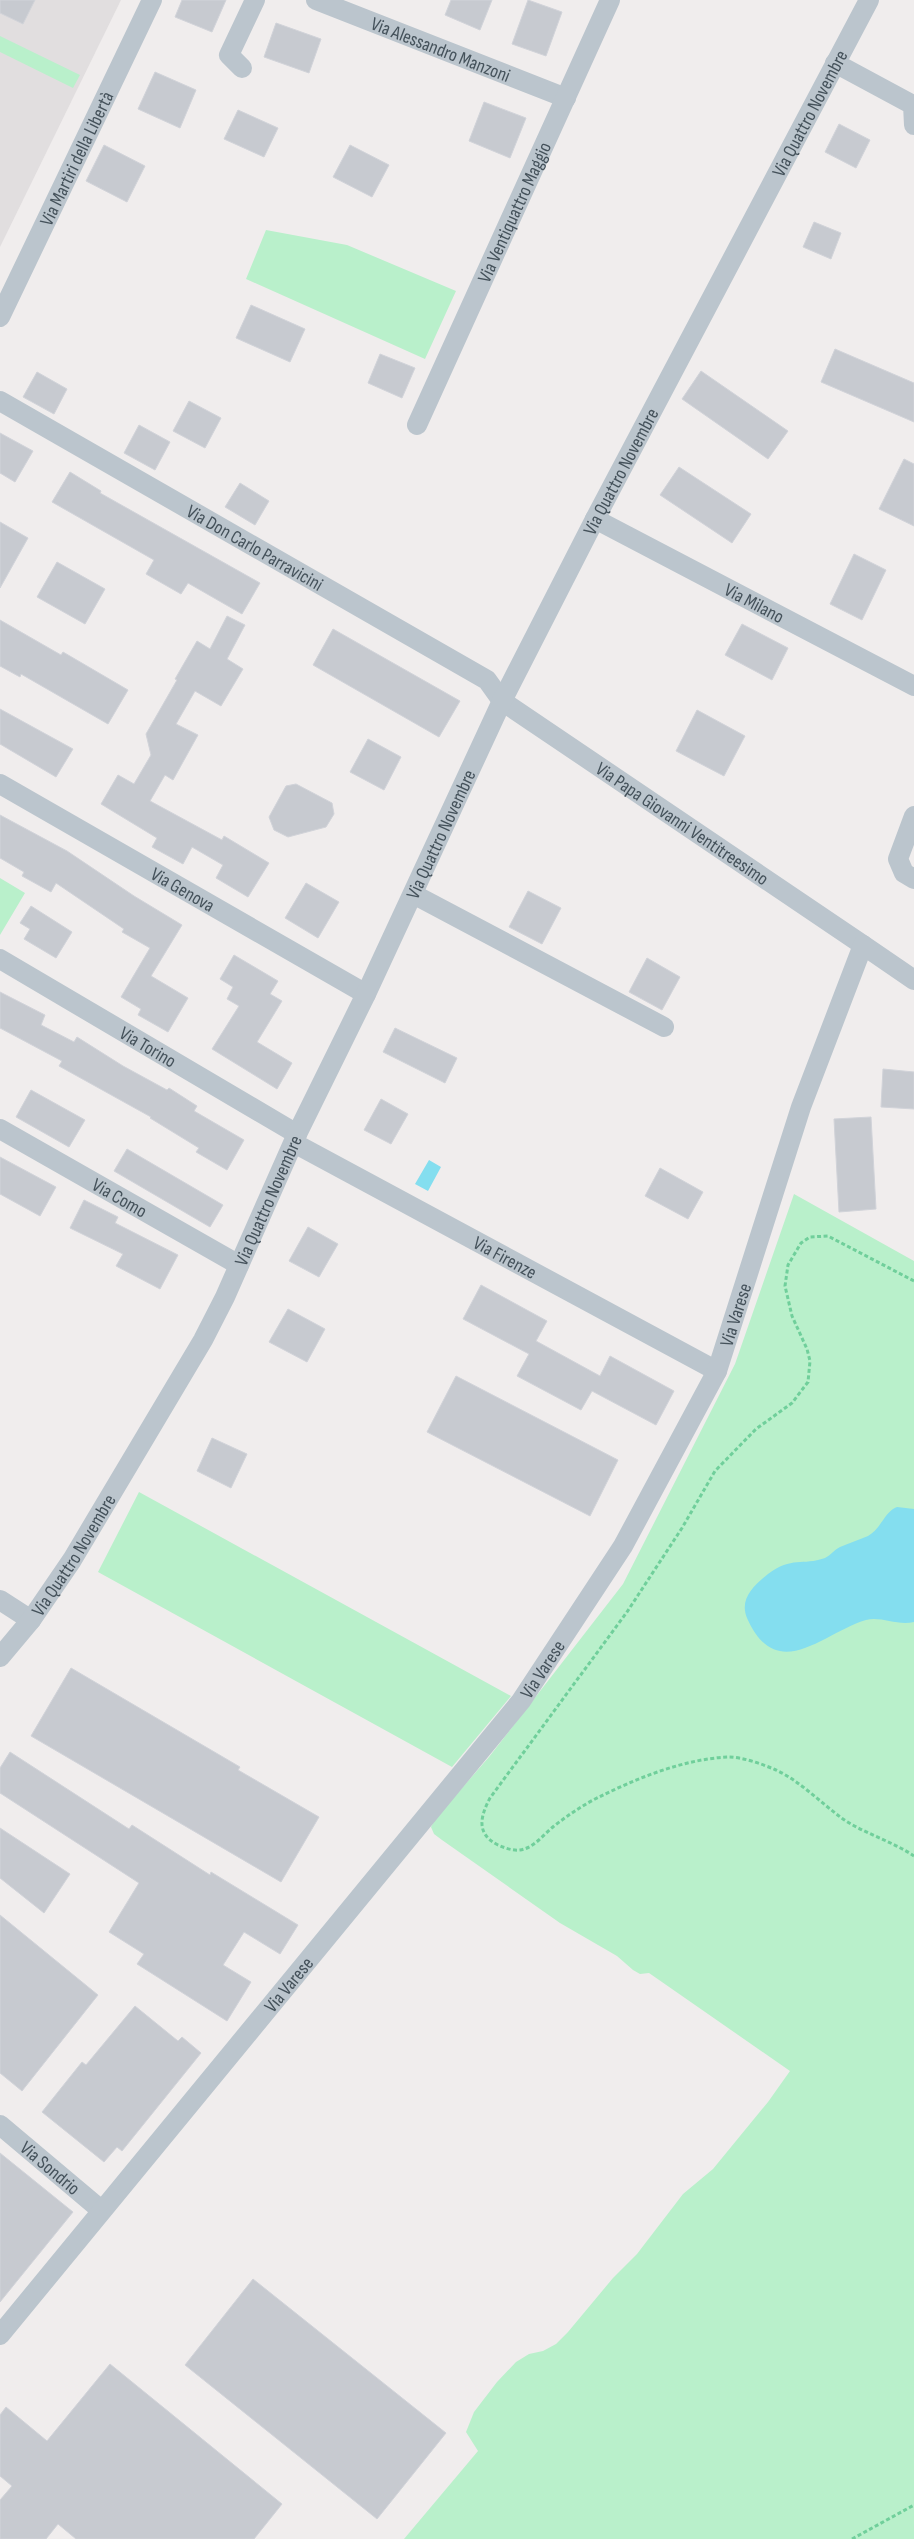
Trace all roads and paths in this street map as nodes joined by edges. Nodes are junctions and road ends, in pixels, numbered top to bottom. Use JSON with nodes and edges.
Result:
{"nodes":[{"id":1,"x":152,"y":0,"type":"edge"},
{"id":2,"x":255,"y":0,"type":"edge"},
{"id":3,"x":316,"y":0,"type":"edge"},
{"id":4,"x":610,"y":0,"type":"edge"},
{"id":5,"x":868,"y":0,"type":"edge"},
{"id":6,"x":338,"y":4,"type":"edge"},
{"id":7,"x":835,"y":63,"type":"junction"},
{"id":8,"x":242,"y":68,"type":"dead end"},
{"id":9,"x":566,"y":98,"type":"junction"},
{"id":10,"x":914,"y":125,"type":"edge"},
{"id":11,"x":0,"y":317,"type":"edge"},
{"id":12,"x":0,"y":401,"type":"edge"},
{"id":13,"x":417,"y":425,"type":"dead end"},
{"id":14,"x":594,"y":519,"type":"junction"},
{"id":15,"x":914,"y":686,"type":"edge"},
{"id":16,"x":502,"y":701,"type":"junction"},
{"id":17,"x":0,"y":784,"type":"edge"},
{"id":18,"x":914,"y":816,"type":"edge"},
{"id":19,"x":914,"y":879,"type":"edge"},
{"id":20,"x":413,"y":894,"type":"junction"},
{"id":21,"x":862,"y":945,"type":"junction"},
{"id":22,"x":0,"y":959,"type":"edge"},
{"id":23,"x":914,"y":980,"type":"edge"},
{"id":24,"x":366,"y":994,"type":"junction"},
{"id":25,"x":664,"y":1027,"type":"dead end"},
{"id":26,"x":0,"y":1129,"type":"edge"},
{"id":27,"x":295,"y":1138,"type":"junction"},
{"id":28,"x":239,"y":1265,"type":"junction"},
{"id":29,"x":914,"y":1281,"type":"edge"},
{"id":30,"x":716,"y":1371,"type":"junction"},
{"id":31,"x":0,"y":1600,"type":"edge"},
{"id":32,"x":31,"y":1620,"type":"junction"},
{"id":33,"x":0,"y":1657,"type":"edge"},
{"id":34,"x":914,"y":1856,"type":"edge"},
{"id":35,"x":0,"y":2125,"type":"edge"},
{"id":36,"x":101,"y":2210,"type":"junction"},
{"id":37,"x":0,"y":2335,"type":"edge"},
{"id":38,"x":914,"y":2505,"type":"edge"},
{"id":39,"x":852,"y":2539,"type":"edge"}],
"edges":[{"from":1,"to":11,"type":"street","name":"Via Martiri della Libertà"},
{"from":2,"to":8,"type":"street"},
{"from":3,"to":6,"type":"street","name":"Via Alessandro Manzoni"},
{"from":4,"to":9,"type":"street","name":"Via Ventiquattro Maggio"},
{"from":5,"to":7,"type":"street","name":"Via Quattro Novembre"},
{"from":6,"to":9,"type":"street","name":"Via Alessandro Manzoni"},
{"from":7,"to":10,"type":"street"},
{"from":7,"to":14,"type":"street","name":"Via Quattro Novembre"},
{"from":9,"to":13,"type":"street","name":"Via Ventiquattro Maggio"},
{"from":12,"to":16,"type":"street","name":"Via Don Carlo Parravicini"},
{"from":14,"to":15,"type":"street","name":"Via Milano"},
{"from":14,"to":16,"type":"street","name":"Via Quattro Novembre"},
{"from":16,"to":20,"type":"street","name":"Via Quattro Novembre"},
{"from":16,"to":21,"type":"street","name":"Via Papa Giovanni Ventitreesimo"},
{"from":17,"to":24,"type":"street","name":"Via Genova"},
{"from":18,"to":19,"type":"street"},
{"from":20,"to":24,"type":"street","name":"Via Quattro Novembre"},
{"from":20,"to":25,"type":"street"},
{"from":21,"to":23,"type":"street"},
{"from":21,"to":30,"type":"street","name":"Via Varese"},
{"from":22,"to":27,"type":"street","name":"Via Torino"},
{"from":24,"to":27,"type":"street","name":"Via Quattro Novembre"},
{"from":26,"to":28,"type":"street","name":"Via Como"},
{"from":27,"to":28,"type":"street","name":"Via Quattro Novembre"},
{"from":27,"to":30,"type":"street","name":"Via Firenze"},
{"from":28,"to":32,"type":"street","name":"Via Quattro Novembre"},
{"from":29,"to":34,"type":"path"},
{"from":30,"to":36,"type":"street","name":"Via Varese"},
{"from":31,"to":32,"type":"street"},
{"from":32,"to":33,"type":"street","name":"Via Quattro Novembre"},
{"from":35,"to":36,"type":"street","name":"Via Sondrio"},
{"from":36,"to":37,"type":"street","name":"Via Varese"},
{"from":38,"to":39,"type":"path"}]}
